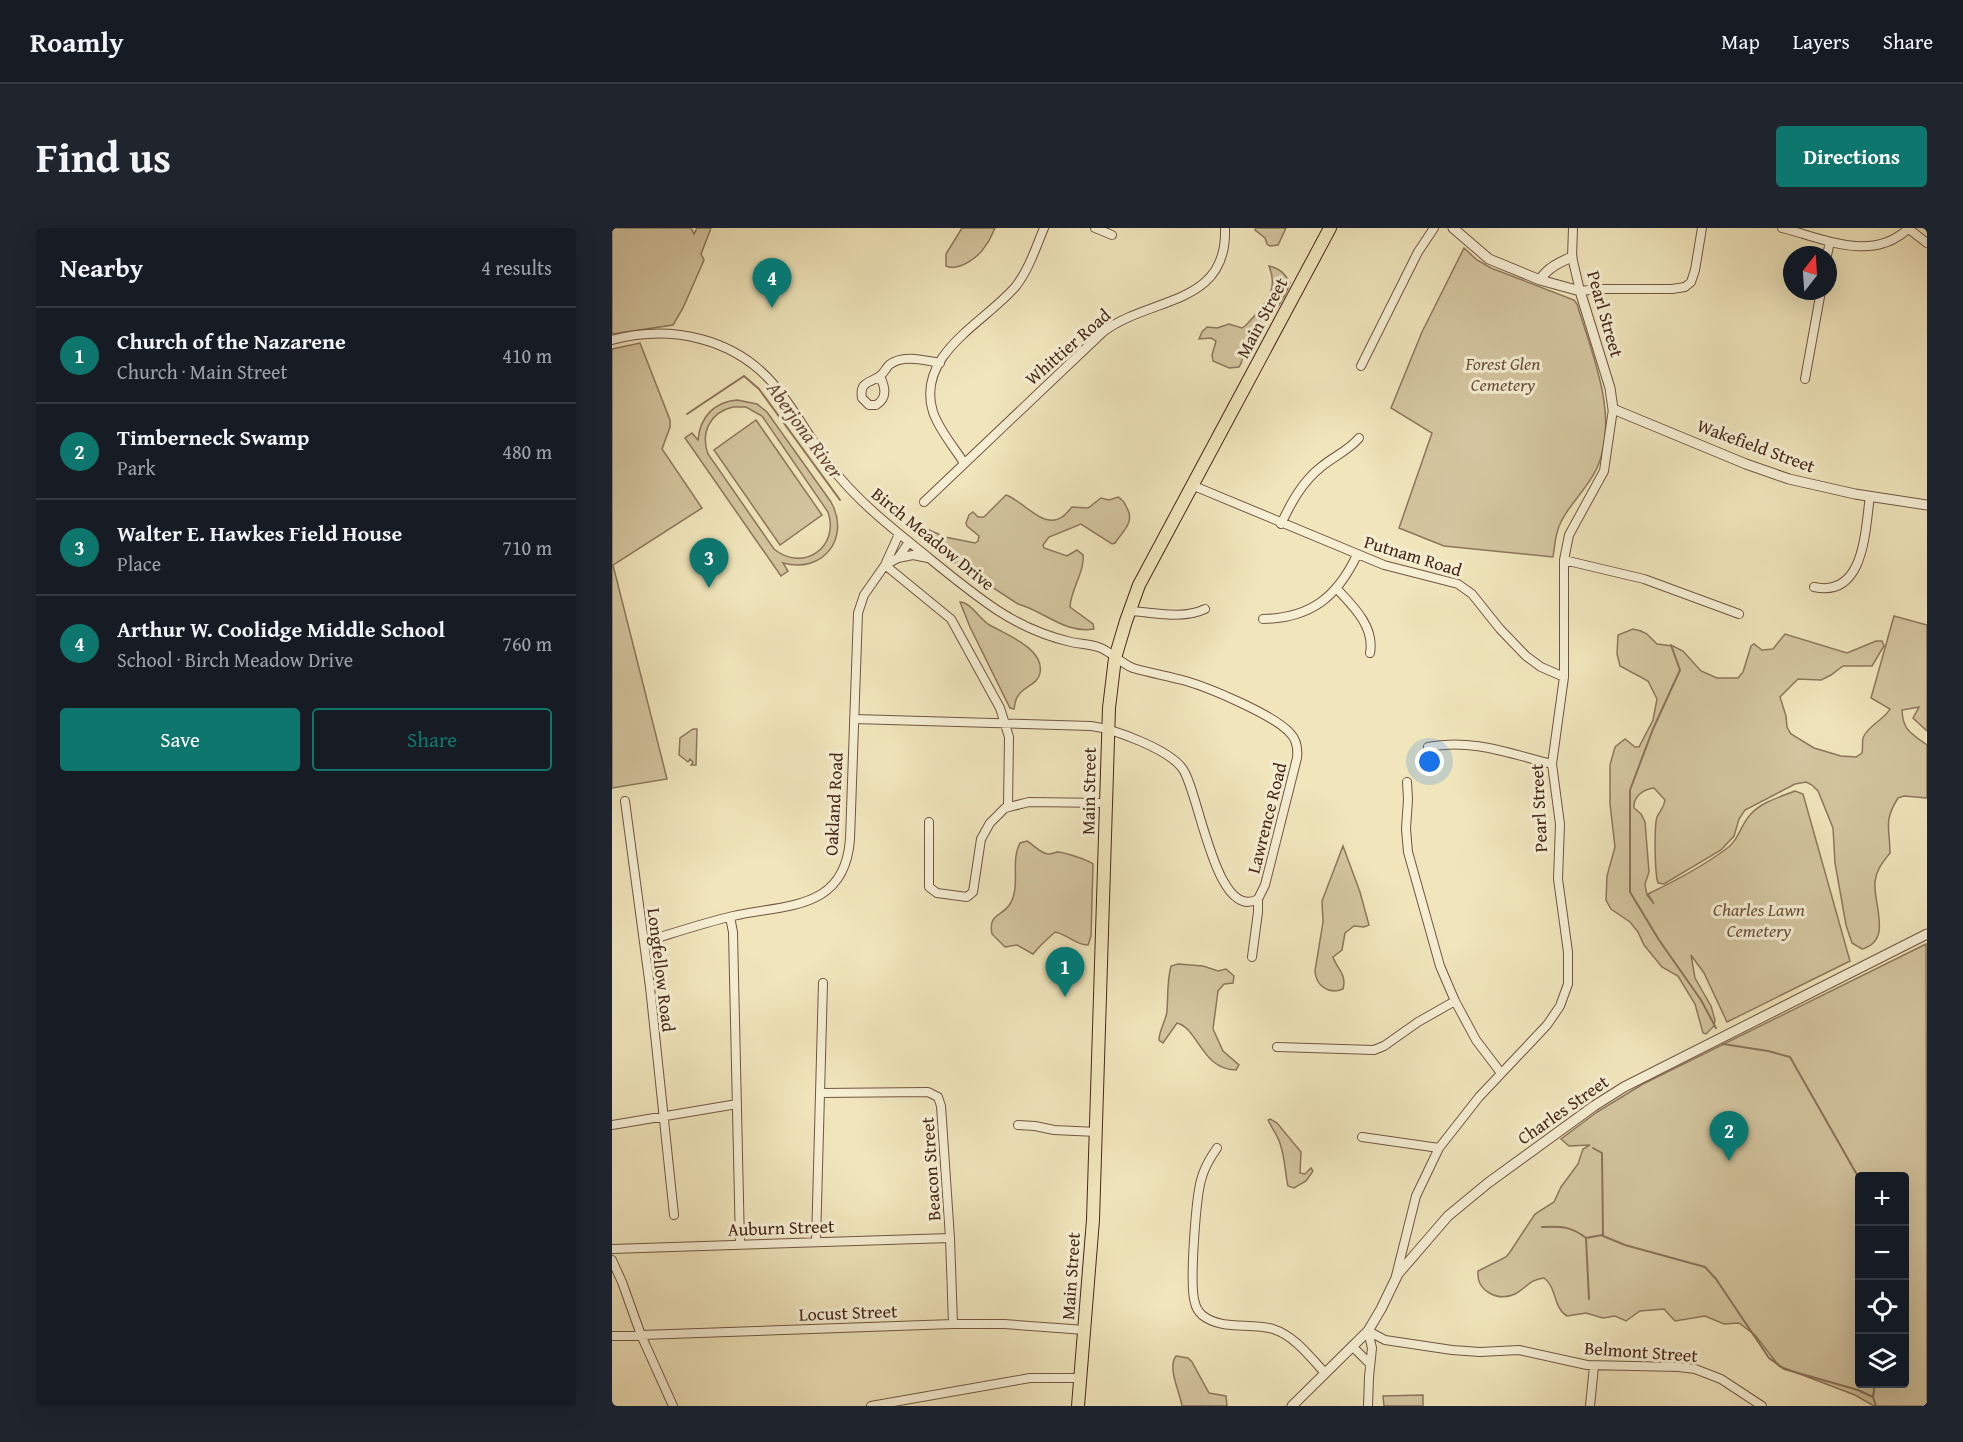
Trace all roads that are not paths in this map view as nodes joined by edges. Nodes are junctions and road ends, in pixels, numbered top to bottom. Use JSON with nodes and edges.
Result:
{"nodes":[{"id":1,"x":1044,"y":228,"type":"edge"},
{"id":2,"x":1095,"y":228,"type":"edge"},
{"id":3,"x":1226,"y":228,"type":"edge"},
{"id":4,"x":1330,"y":228,"type":"edge"},
{"id":5,"x":1434,"y":228,"type":"edge"},
{"id":6,"x":1453,"y":228,"type":"edge"},
{"id":7,"x":1573,"y":228,"type":"edge"},
{"id":8,"x":1702,"y":228,"type":"edge"},
{"id":9,"x":1782,"y":228,"type":"edge"},
{"id":10,"x":1909,"y":228,"type":"edge"},
{"id":11,"x":1112,"y":235,"type":"dead end"},
{"id":12,"x":1830,"y":242,"type":"junction"},
{"id":13,"x":1927,"y":243,"type":"edge"},
{"id":14,"x":1829,"y":246,"type":"edge"},
{"id":15,"x":1572,"y":257,"type":"junction"},
{"id":16,"x":1540,"y":280,"type":"junction"},
{"id":17,"x":1580,"y":291,"type":"junction"},
{"id":18,"x":1819,"y":300,"type":"edge"},
{"id":19,"x":612,"y":340,"type":"edge"},
{"id":20,"x":940,"y":363,"type":"junction"},
{"id":21,"x":1361,"y":366,"type":"dead end"},
{"id":22,"x":880,"y":376,"type":"dead end"},
{"id":23,"x":1805,"y":379,"type":"dead end"},
{"id":24,"x":1613,"y":409,"type":"junction"},
{"id":25,"x":1359,"y":438,"type":"dead end"},
{"id":26,"x":964,"y":463,"type":"junction"},
{"id":27,"x":1194,"y":486,"type":"junction"},
{"id":28,"x":1870,"y":496,"type":"junction"},
{"id":29,"x":924,"y":502,"type":"dead end"},
{"id":30,"x":1927,"y":505,"type":"edge"},
{"id":31,"x":1281,"y":524,"type":"junction"},
{"id":32,"x":899,"y":534,"type":"junction"},
{"id":33,"x":909,"y":542,"type":"junction"},
{"id":34,"x":1357,"y":555,"type":"junction"},
{"id":35,"x":898,"y":558,"type":"junction"},
{"id":36,"x":929,"y":558,"type":"junction"},
{"id":37,"x":1564,"y":560,"type":"junction"},
{"id":38,"x":885,"y":566,"type":"junction"},
{"id":39,"x":1814,"y":587,"type":"dead end"},
{"id":40,"x":1337,"y":589,"type":"junction"},
{"id":41,"x":1205,"y":609,"type":"dead end"},
{"id":42,"x":1129,"y":611,"type":"junction"},
{"id":43,"x":1739,"y":614,"type":"dead end"},
{"id":44,"x":1263,"y":619,"type":"dead end"},
{"id":45,"x":1370,"y":653,"type":"dead end"},
{"id":46,"x":1115,"y":658,"type":"junction"},
{"id":47,"x":1564,"y":677,"type":"junction"},
{"id":48,"x":854,"y":719,"type":"junction"},
{"id":49,"x":1007,"y":723,"type":"junction"},
{"id":50,"x":1108,"y":730,"type":"junction"},
{"id":51,"x":1428,"y":747,"type":"dead end"},
{"id":52,"x":1552,"y":764,"type":"junction"},
{"id":53,"x":1407,"y":782,"type":"dead end"},
{"id":54,"x":624,"y":801,"type":"dead end"},
{"id":55,"x":1107,"y":803,"type":"junction"},
{"id":56,"x":1008,"y":806,"type":"junction"},
{"id":57,"x":929,"y":822,"type":"dead end"},
{"id":58,"x":1258,"y":899,"type":"junction"},
{"id":59,"x":730,"y":917,"type":"junction"},
{"id":60,"x":1927,"y":934,"type":"edge"},
{"id":61,"x":644,"y":942,"type":"junction"},
{"id":62,"x":1252,"y":957,"type":"dead end"},
{"id":63,"x":823,"y":983,"type":"dead end"},
{"id":64,"x":1455,"y":1001,"type":"junction"},
{"id":65,"x":1277,"y":1047,"type":"dead end"},
{"id":66,"x":1501,"y":1073,"type":"junction"},
{"id":67,"x":820,"y":1093,"type":"junction"},
{"id":68,"x":736,"y":1104,"type":"junction"},
{"id":69,"x":663,"y":1116,"type":"junction"},
{"id":70,"x":612,"y":1125,"type":"edge"},
{"id":71,"x":1018,"y":1125,"type":"dead end"},
{"id":72,"x":1097,"y":1132,"type":"junction"},
{"id":73,"x":1362,"y":1137,"type":"dead end"},
{"id":74,"x":1217,"y":1148,"type":"dead end"},
{"id":75,"x":1439,"y":1148,"type":"junction"},
{"id":76,"x":674,"y":1215,"type":"dead end"},
{"id":77,"x":950,"y":1238,"type":"junction"},
{"id":78,"x":816,"y":1242,"type":"junction"},
{"id":79,"x":740,"y":1244,"type":"junction"},
{"id":80,"x":612,"y":1249,"type":"edge"},
{"id":81,"x":612,"y":1260,"type":"edge"},
{"id":82,"x":1396,"y":1277,"type":"junction"},
{"id":83,"x":952,"y":1324,"type":"junction"},
{"id":84,"x":1085,"y":1330,"type":"junction"},
{"id":85,"x":1368,"y":1331,"type":"junction"},
{"id":86,"x":641,"y":1335,"type":"junction"},
{"id":87,"x":612,"y":1336,"type":"edge"},
{"id":88,"x":1353,"y":1347,"type":"junction"},
{"id":89,"x":1370,"y":1364,"type":"junction"},
{"id":90,"x":1594,"y":1366,"type":"junction"},
{"id":91,"x":1325,"y":1373,"type":"junction"},
{"id":92,"x":1081,"y":1378,"type":"junction"},
{"id":93,"x":673,"y":1406,"type":"edge"},
{"id":94,"x":871,"y":1406,"type":"edge"},
{"id":95,"x":1078,"y":1406,"type":"edge"},
{"id":96,"x":1292,"y":1406,"type":"edge"},
{"id":97,"x":1368,"y":1406,"type":"edge"},
{"id":98,"x":1590,"y":1406,"type":"edge"},
{"id":99,"x":1762,"y":1406,"type":"edge"}],
"edges":[{"from":1,"to":20,"type":"street"},
{"from":2,"to":11,"type":"street"},
{"from":3,"to":26,"type":"street","name":"Whittier Road"},
{"from":4,"to":27,"type":"main road","name":"Main Street"},
{"from":5,"to":21,"type":"street"},
{"from":6,"to":16,"type":"street"},
{"from":7,"to":15,"type":"street","name":"Pearl Street"},
{"from":8,"to":17,"type":"street"},
{"from":9,"to":12,"type":"street"},
{"from":10,"to":12,"type":"street"},
{"from":10,"to":13,"type":"street"},
{"from":12,"to":14,"type":"street"},
{"from":15,"to":16,"type":"street"},
{"from":15,"to":17,"type":"street","name":"Pearl Street"},
{"from":16,"to":17,"type":"street"},
{"from":17,"to":24,"type":"street","name":"Pearl Street"},
{"from":18,"to":23,"type":"street"},
{"from":19,"to":32,"type":"street","name":"Birch Meadow Drive"},
{"from":20,"to":22,"type":"street"},
{"from":20,"to":26,"type":"street"},
{"from":24,"to":28,"type":"street","name":"Wakefield Street"},
{"from":24,"to":37,"type":"street","name":"Pearl Street"},
{"from":25,"to":31,"type":"street"},
{"from":26,"to":29,"type":"street","name":"Whittier Road"},
{"from":27,"to":31,"type":"street","name":"Putnam Road"},
{"from":27,"to":42,"type":"main road","name":"Main Street"},
{"from":28,"to":30,"type":"street","name":"Wakefield Street"},
{"from":28,"to":39,"type":"street"},
{"from":31,"to":34,"type":"street","name":"Putnam Road"},
{"from":32,"to":33,"type":"street","name":"Birch Meadow Drive"},
{"from":32,"to":38,"type":"street","name":"Oakland Road"},
{"from":33,"to":35,"type":"street","name":"Oakland Road"},
{"from":33,"to":36,"type":"street","name":"Birch Meadow Drive"},
{"from":34,"to":40,"type":"street"},
{"from":34,"to":47,"type":"street","name":"Putnam Road"},
{"from":35,"to":36,"type":"street"},
{"from":35,"to":38,"type":"street","name":"Oakland Road"},
{"from":36,"to":46,"type":"street","name":"Birch Meadow Drive"},
{"from":37,"to":43,"type":"street"},
{"from":37,"to":47,"type":"street","name":"Pearl Street"},
{"from":38,"to":48,"type":"street","name":"Oakland Road"},
{"from":38,"to":49,"type":"street"},
{"from":40,"to":44,"type":"street"},
{"from":40,"to":45,"type":"street"},
{"from":41,"to":42,"type":"street"},
{"from":42,"to":46,"type":"main road","name":"Main Street"},
{"from":46,"to":50,"type":"main road","name":"Main Street"},
{"from":46,"to":58,"type":"street","name":"Lawrence Road"},
{"from":47,"to":52,"type":"street","name":"Pearl Street"},
{"from":48,"to":49,"type":"street"},
{"from":48,"to":59,"type":"street","name":"Oakland Road"},
{"from":49,"to":50,"type":"street"},
{"from":49,"to":56,"type":"street"},
{"from":50,"to":55,"type":"main road","name":"Main Street"},
{"from":50,"to":58,"type":"street"},
{"from":51,"to":52,"type":"street"},
{"from":52,"to":66,"type":"street","name":"Pearl Street"},
{"from":53,"to":64,"type":"street"},
{"from":54,"to":61,"type":"street","name":"Longfellow Road"},
{"from":55,"to":56,"type":"street"},
{"from":55,"to":72,"type":"main road","name":"Main Street"},
{"from":56,"to":57,"type":"street"},
{"from":58,"to":62,"type":"street","name":"Lawrence Road"},
{"from":59,"to":61,"type":"street","name":"Oakland Road"},
{"from":59,"to":68,"type":"street"},
{"from":60,"to":82,"type":"street","name":"Charles Street"},
{"from":61,"to":69,"type":"street","name":"Longfellow Road"},
{"from":63,"to":67,"type":"street"},
{"from":64,"to":65,"type":"street"},
{"from":64,"to":66,"type":"street"},
{"from":66,"to":75,"type":"street","name":"Pearl Street"},
{"from":67,"to":77,"type":"street","name":"Beacon Street"},
{"from":67,"to":78,"type":"street"},
{"from":68,"to":69,"type":"street"},
{"from":68,"to":79,"type":"street"},
{"from":69,"to":70,"type":"street"},
{"from":69,"to":76,"type":"street","name":"Longfellow Road"},
{"from":71,"to":72,"type":"street"},
{"from":72,"to":84,"type":"main road","name":"Main Street"},
{"from":73,"to":75,"type":"street"},
{"from":74,"to":91,"type":"street"},
{"from":75,"to":82,"type":"street","name":"Pearl Street"},
{"from":77,"to":78,"type":"street","name":"Auburn Street"},
{"from":77,"to":83,"type":"street","name":"Beacon Street"},
{"from":78,"to":79,"type":"street","name":"Auburn Street"},
{"from":79,"to":80,"type":"street","name":"Auburn Street"},
{"from":81,"to":86,"type":"street"},
{"from":82,"to":85,"type":"street","name":"Charles Street"},
{"from":83,"to":84,"type":"street","name":"Locust Street"},
{"from":83,"to":86,"type":"street","name":"Locust Street"},
{"from":84,"to":92,"type":"main road","name":"Main Street"},
{"from":85,"to":88,"type":"street","name":"Charles Street"},
{"from":85,"to":89,"type":"street"},
{"from":85,"to":90,"type":"street","name":"Belmont Street"},
{"from":86,"to":87,"type":"street","name":"Locust Street"},
{"from":86,"to":93,"type":"street"},
{"from":88,"to":89,"type":"street"},
{"from":88,"to":91,"type":"street","name":"Charles Street"},
{"from":89,"to":97,"type":"street"},
{"from":90,"to":98,"type":"street"},
{"from":90,"to":99,"type":"street","name":"Belmont Street"},
{"from":91,"to":96,"type":"street","name":"Charles Street"},
{"from":92,"to":94,"type":"street"},
{"from":92,"to":95,"type":"main road","name":"Main Street"}]}
